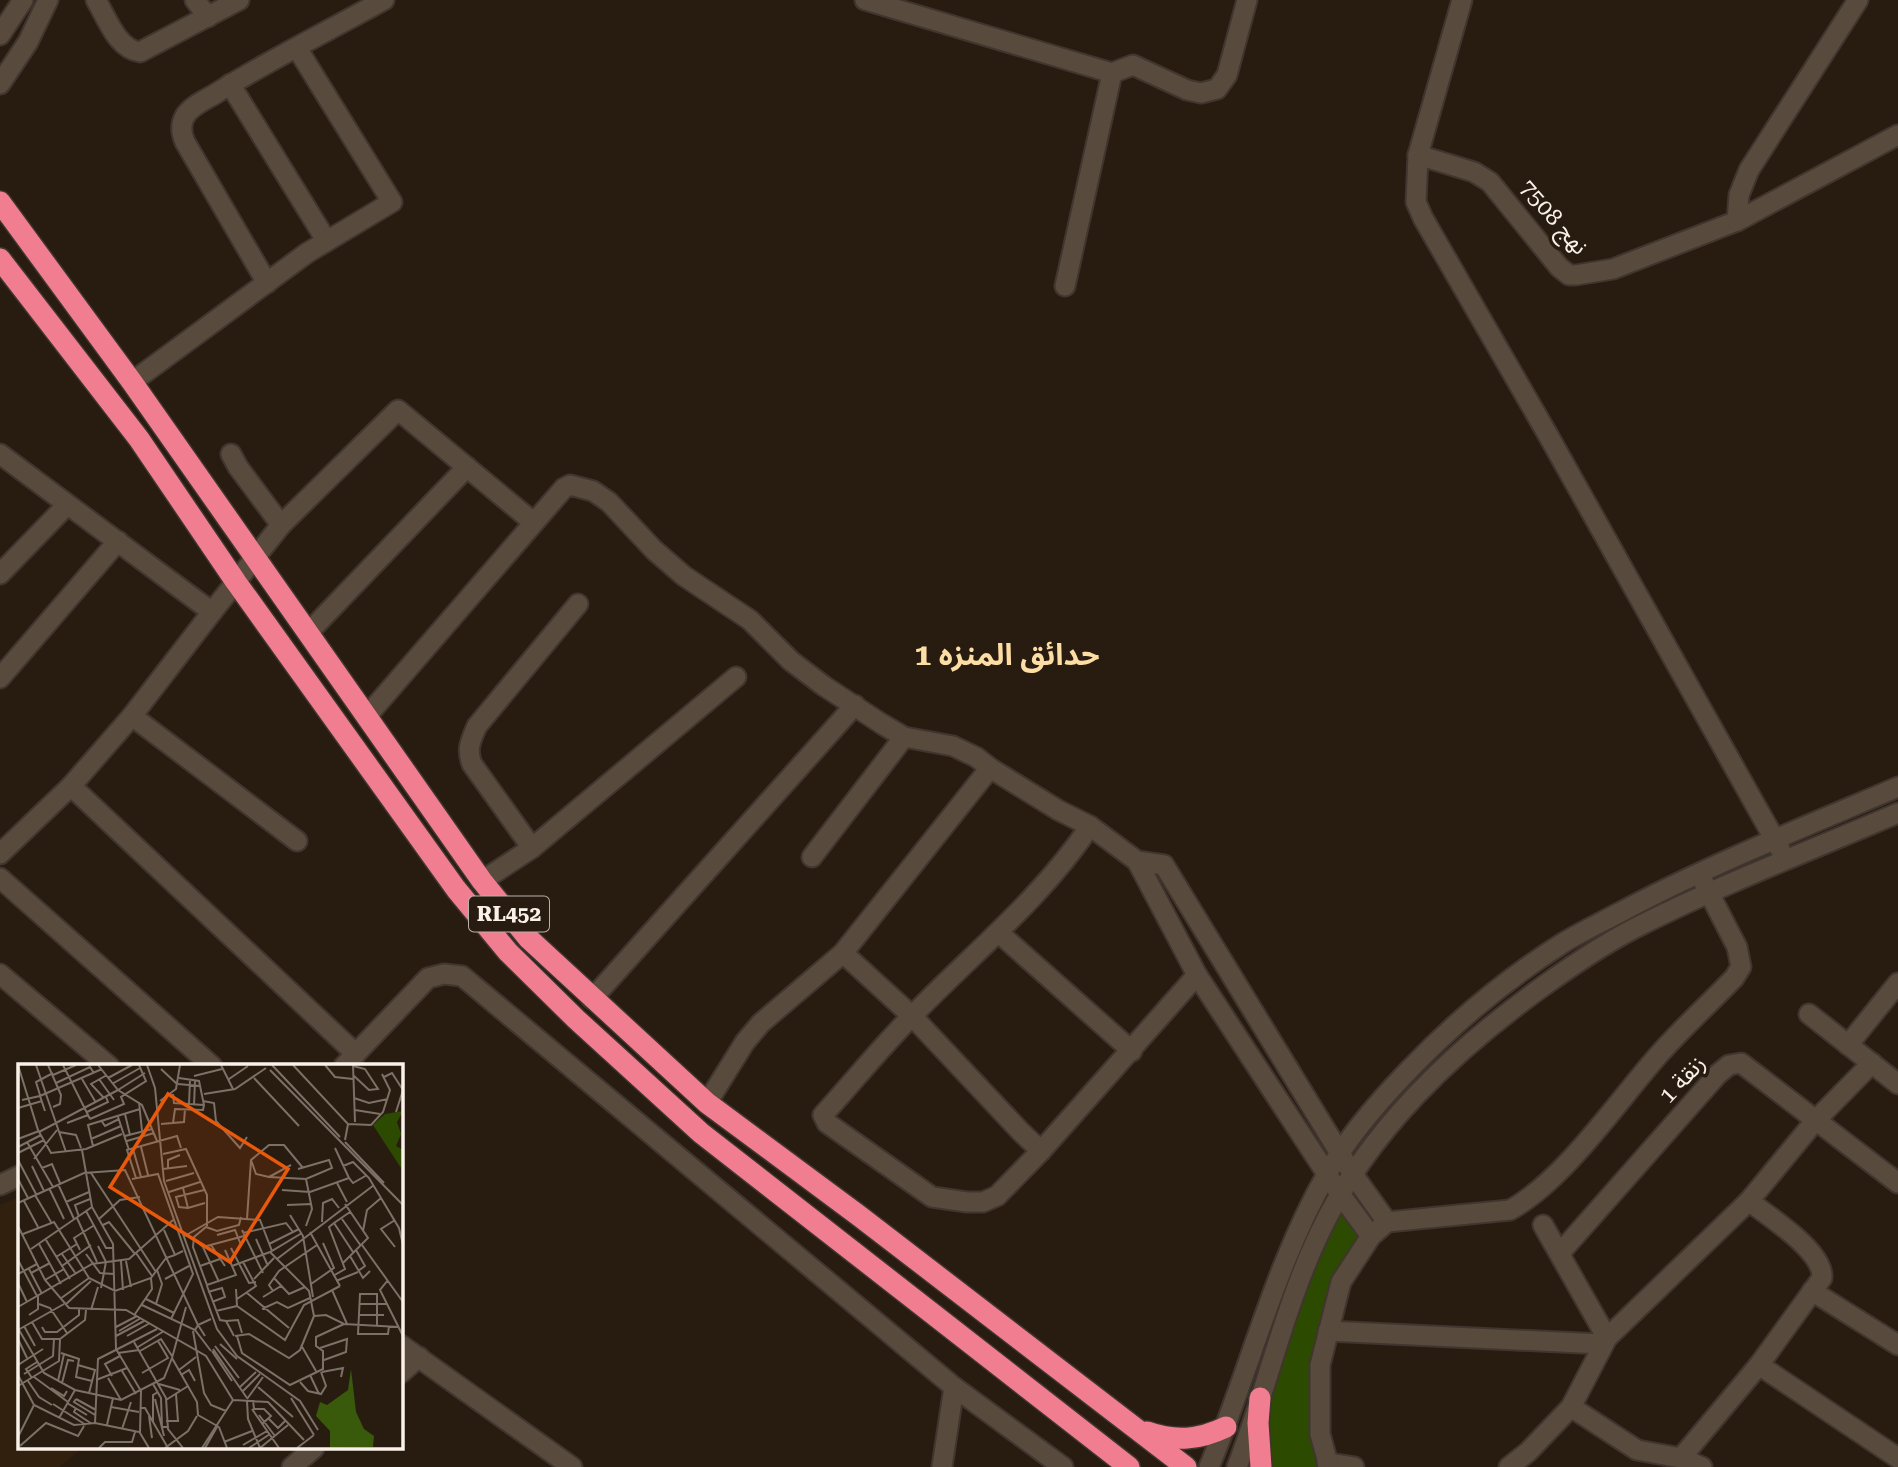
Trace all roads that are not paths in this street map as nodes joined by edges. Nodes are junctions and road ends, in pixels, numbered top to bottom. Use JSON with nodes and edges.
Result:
{"nodes":[{"id":1,"x":23,"y":0,"type":"edge"},
{"id":2,"x":48,"y":0,"type":"edge"},
{"id":3,"x":96,"y":0,"type":"edge"},
{"id":4,"x":195,"y":0,"type":"edge"},
{"id":5,"x":239,"y":0,"type":"edge"},
{"id":6,"x":384,"y":0,"type":"edge"},
{"id":7,"x":865,"y":0,"type":"edge"},
{"id":8,"x":1247,"y":0,"type":"edge"},
{"id":9,"x":1462,"y":0,"type":"edge"},
{"id":10,"x":1858,"y":0,"type":"edge"},
{"id":11,"x":208,"y":17,"type":"junction"},
{"id":12,"x":0,"y":36,"type":"edge"},
{"id":13,"x":297,"y":48,"type":"junction"},
{"id":14,"x":1112,"y":73,"type":"junction"},
{"id":15,"x":0,"y":84,"type":"edge"},
{"id":16,"x":230,"y":84,"type":"junction"},
{"id":17,"x":1898,"y":135,"type":"edge"},
{"id":18,"x":1418,"y":155,"type":"junction"},
{"id":19,"x":0,"y":202,"type":"edge"},
{"id":20,"x":1737,"y":221,"type":"junction"},
{"id":21,"x":326,"y":240,"type":"junction"},
{"id":22,"x":0,"y":260,"type":"edge"},
{"id":23,"x":267,"y":282,"type":"junction"},
{"id":24,"x":1065,"y":286,"type":"dead end"},
{"id":25,"x":132,"y":382,"type":"junction"},
{"id":26,"x":0,"y":454,"type":"edge"},
{"id":27,"x":231,"y":454,"type":"dead end"},
{"id":28,"x":467,"y":467,"type":"junction"},
{"id":29,"x":67,"y":505,"type":"junction"},
{"id":30,"x":533,"y":522,"type":"junction"},
{"id":31,"x":281,"y":525,"type":"junction"},
{"id":32,"x":118,"y":541,"type":"junction"},
{"id":33,"x":254,"y":559,"type":"junction"},
{"id":34,"x":0,"y":574,"type":"edge"},
{"id":35,"x":236,"y":582,"type":"junction"},
{"id":36,"x":578,"y":604,"type":"dead end"},
{"id":37,"x":212,"y":611,"type":"junction"},
{"id":38,"x":307,"y":633,"type":"junction"},
{"id":39,"x":736,"y":677,"type":"dead end"},
{"id":40,"x":0,"y":678,"type":"edge"},
{"id":41,"x":855,"y":705,"type":"junction"},
{"id":42,"x":132,"y":716,"type":"junction"},
{"id":43,"x":367,"y":716,"type":"junction"},
{"id":44,"x":904,"y":737,"type":"junction"},
{"id":45,"x":990,"y":768,"type":"junction"},
{"id":46,"x":71,"y":786,"type":"junction"},
{"id":47,"x":1898,"y":787,"type":"edge"},
{"id":48,"x":1898,"y":813,"type":"edge"},
{"id":49,"x":1090,"y":826,"type":"junction"},
{"id":50,"x":1776,"y":840,"type":"junction"},
{"id":51,"x":297,"y":841,"type":"dead end"},
{"id":52,"x":532,"y":848,"type":"junction"},
{"id":53,"x":0,"y":854,"type":"edge"},
{"id":54,"x":811,"y":857,"type":"dead end"},
{"id":55,"x":1787,"y":860,"type":"junction"},
{"id":56,"x":1137,"y":861,"type":"junction"},
{"id":57,"x":1699,"y":872,"type":"junction"},
{"id":58,"x":0,"y":878,"type":"edge"},
{"id":59,"x":482,"y":881,"type":"junction"},
{"id":60,"x":1710,"y":893,"type":"junction"},
{"id":61,"x":999,"y":933,"type":"junction"},
{"id":62,"x":843,"y":953,"type":"junction"},
{"id":63,"x":0,"y":974,"type":"edge"},
{"id":64,"x":1197,"y":975,"type":"junction"},
{"id":65,"x":1898,"y":983,"type":"edge"},
{"id":66,"x":592,"y":999,"type":"junction"},
{"id":67,"x":1809,"y":1014,"type":"dead end"},
{"id":68,"x":912,"y":1016,"type":"junction"},
{"id":69,"x":1848,"y":1045,"type":"junction"},
{"id":70,"x":1132,"y":1051,"type":"junction"},
{"id":71,"x":350,"y":1060,"type":"edge"},
{"id":72,"x":1872,"y":1063,"type":"junction"},
{"id":73,"x":107,"y":1064,"type":"edge"},
{"id":74,"x":210,"y":1064,"type":"edge"},
{"id":75,"x":1898,"y":1084,"type":"edge"},
{"id":76,"x":707,"y":1103,"type":"junction"},
{"id":77,"x":1815,"y":1121,"type":"junction"},
{"id":78,"x":1041,"y":1151,"type":"junction"},
{"id":79,"x":1340,"y":1154,"type":"junction"},
{"id":80,"x":1328,"y":1172,"type":"junction"},
{"id":81,"x":1352,"y":1173,"type":"junction"},
{"id":82,"x":18,"y":1176,"type":"edge"},
{"id":83,"x":1898,"y":1184,"type":"edge"},
{"id":84,"x":0,"y":1185,"type":"edge"},
{"id":85,"x":1340,"y":1194,"type":"junction"},
{"id":86,"x":1749,"y":1201,"type":"junction"},
{"id":87,"x":1387,"y":1222,"type":"junction"},
{"id":88,"x":1543,"y":1225,"type":"dead end"},
{"id":89,"x":1371,"y":1236,"type":"junction"},
{"id":90,"x":1560,"y":1253,"type":"junction"},
{"id":91,"x":1812,"y":1291,"type":"junction"},
{"id":92,"x":1328,"y":1331,"type":"junction"},
{"id":93,"x":1605,"y":1341,"type":"junction"},
{"id":94,"x":1898,"y":1345,"type":"edge"},
{"id":95,"x":402,"y":1346,"type":"edge"},
{"id":96,"x":419,"y":1357,"type":"junction"},
{"id":97,"x":1759,"y":1365,"type":"junction"},
{"id":98,"x":402,"y":1372,"type":"edge"},
{"id":99,"x":954,"y":1387,"type":"junction"},
{"id":100,"x":1260,"y":1398,"type":"junction"},
{"id":101,"x":1571,"y":1407,"type":"junction"},
{"id":102,"x":1133,"y":1424,"type":"junction"},
{"id":103,"x":1226,"y":1427,"type":"junction"},
{"id":104,"x":312,"y":1450,"type":"edge"},
{"id":105,"x":1637,"y":1450,"type":"junction"},
{"id":106,"x":1681,"y":1458,"type":"junction"},
{"id":107,"x":1898,"y":1458,"type":"edge"},
{"id":108,"x":1328,"y":1465,"type":"edge"},
{"id":109,"x":292,"y":1467,"type":"edge"},
{"id":110,"x":572,"y":1467,"type":"edge"},
{"id":111,"x":942,"y":1467,"type":"edge"},
{"id":112,"x":1062,"y":1467,"type":"edge"},
{"id":113,"x":1129,"y":1467,"type":"edge"},
{"id":114,"x":1186,"y":1467,"type":"edge"},
{"id":115,"x":1209,"y":1467,"type":"edge"},
{"id":116,"x":1237,"y":1467,"type":"edge"},
{"id":117,"x":1261,"y":1467,"type":"edge"},
{"id":118,"x":1354,"y":1467,"type":"edge"},
{"id":119,"x":1509,"y":1467,"type":"edge"},
{"id":120,"x":1626,"y":1467,"type":"edge"},
{"id":121,"x":1702,"y":1467,"type":"edge"}],
"edges":[{"from":1,"to":12,"type":"street"},
{"from":2,"to":15,"type":"street"},
{"from":3,"to":11,"type":"street"},
{"from":4,"to":11,"type":"street"},
{"from":5,"to":11,"type":"street"},
{"from":6,"to":13,"type":"street"},
{"from":7,"to":14,"type":"street"},
{"from":8,"to":14,"type":"street"},
{"from":9,"to":18,"type":"street"},
{"from":10,"to":20,"type":"street"},
{"from":13,"to":16,"type":"street"},
{"from":13,"to":21,"type":"street"},
{"from":14,"to":24,"type":"street"},
{"from":16,"to":21,"type":"street"},
{"from":16,"to":23,"type":"street"},
{"from":17,"to":20,"type":"street","name":"نهج 7508"},
{"from":18,"to":20,"type":"street","name":"نهج 7508"},
{"from":18,"to":50,"type":"street"},
{"from":19,"to":25,"type":"highway","number":"RL452"},
{"from":21,"to":23,"type":"street"},
{"from":22,"to":35,"type":"highway","number":"RL452"},
{"from":23,"to":25,"type":"street"},
{"from":25,"to":33,"type":"highway","number":"RL452"},
{"from":26,"to":29,"type":"street"},
{"from":27,"to":31,"type":"street"},
{"from":28,"to":30,"type":"street"},
{"from":28,"to":31,"type":"street"},
{"from":28,"to":38,"type":"street"},
{"from":29,"to":32,"type":"street"},
{"from":29,"to":34,"type":"street"},
{"from":30,"to":41,"type":"street"},
{"from":30,"to":43,"type":"street"},
{"from":31,"to":33,"type":"street"},
{"from":32,"to":37,"type":"street"},
{"from":32,"to":40,"type":"street"},
{"from":33,"to":35,"type":"street"},
{"from":33,"to":38,"type":"highway","number":"RL452"},
{"from":35,"to":37,"type":"street"},
{"from":35,"to":113,"type":"highway","number":"RL452"},
{"from":36,"to":52,"type":"street"},
{"from":37,"to":42,"type":"street"},
{"from":38,"to":43,"type":"highway","number":"RL452"},
{"from":39,"to":52,"type":"street"},
{"from":41,"to":44,"type":"street"},
{"from":41,"to":66,"type":"street"},
{"from":42,"to":46,"type":"street"},
{"from":42,"to":51,"type":"street"},
{"from":43,"to":59,"type":"highway","number":"RL452"},
{"from":44,"to":45,"type":"street"},
{"from":44,"to":54,"type":"street"},
{"from":45,"to":49,"type":"street"},
{"from":45,"to":62,"type":"street"},
{"from":46,"to":53,"type":"street"},
{"from":46,"to":71,"type":"street"},
{"from":47,"to":50,"type":"street"},
{"from":48,"to":55,"type":"street"},
{"from":49,"to":56,"type":"street"},
{"from":49,"to":61,"type":"street"},
{"from":50,"to":55,"type":"street"},
{"from":50,"to":57,"type":"street"},
{"from":52,"to":59,"type":"street"},
{"from":55,"to":60,"type":"street"},
{"from":56,"to":64,"type":"street"},
{"from":56,"to":79,"type":"street"},
{"from":57,"to":60,"type":"street"},
{"from":57,"to":79,"type":"street"},
{"from":58,"to":74,"type":"street"},
{"from":59,"to":66,"type":"highway","number":"RL452"},
{"from":60,"to":81,"type":"street"},
{"from":60,"to":87,"type":"street"},
{"from":61,"to":68,"type":"street"},
{"from":61,"to":70,"type":"street"},
{"from":62,"to":68,"type":"street"},
{"from":62,"to":76,"type":"street"},
{"from":63,"to":73,"type":"street"},
{"from":64,"to":70,"type":"street"},
{"from":64,"to":80,"type":"street"},
{"from":65,"to":69,"type":"street"},
{"from":66,"to":76,"type":"highway","number":"RL452"},
{"from":67,"to":69,"type":"street"},
{"from":68,"to":78,"type":"street"},
{"from":68,"to":78,"type":"street"},
{"from":69,"to":72,"type":"street"},
{"from":70,"to":78,"type":"street"},
{"from":71,"to":99,"type":"street"},
{"from":72,"to":75,"type":"street"},
{"from":72,"to":77,"type":"street"},
{"from":76,"to":102,"type":"highway","number":"RL452"},
{"from":77,"to":83,"type":"street","name":"زنقة 1"},
{"from":77,"to":86,"type":"street"},
{"from":77,"to":90,"type":"street","name":"زنقة 1"},
{"from":79,"to":80,"type":"street"},
{"from":79,"to":81,"type":"street"},
{"from":80,"to":85,"type":"street"},
{"from":80,"to":103,"type":"street"},
{"from":81,"to":85,"type":"street"},
{"from":81,"to":87,"type":"street"},
{"from":82,"to":84,"type":"street"},
{"from":85,"to":89,"type":"street"},
{"from":85,"to":100,"type":"street"},
{"from":86,"to":91,"type":"street"},
{"from":86,"to":93,"type":"street"},
{"from":87,"to":89,"type":"street"},
{"from":88,"to":90,"type":"street"},
{"from":89,"to":92,"type":"street"},
{"from":90,"to":93,"type":"street"},
{"from":91,"to":94,"type":"street"},
{"from":91,"to":97,"type":"street"},
{"from":92,"to":93,"type":"street"},
{"from":92,"to":108,"type":"street"},
{"from":93,"to":101,"type":"street"},
{"from":95,"to":96,"type":"street"},
{"from":96,"to":98,"type":"street"},
{"from":96,"to":110,"type":"street"},
{"from":97,"to":106,"type":"street"},
{"from":97,"to":107,"type":"street"},
{"from":99,"to":111,"type":"street"},
{"from":99,"to":112,"type":"street"},
{"from":100,"to":116,"type":"street"},
{"from":100,"to":117,"type":"highway"},
{"from":101,"to":105,"type":"street"},
{"from":101,"to":119,"type":"street"},
{"from":102,"to":103,"type":"highway"},
{"from":102,"to":114,"type":"highway","number":"RL452"},
{"from":103,"to":115,"type":"street"},
{"from":104,"to":109,"type":"street"},
{"from":105,"to":106,"type":"street"},
{"from":105,"to":120,"type":"street"},
{"from":106,"to":121,"type":"street"},
{"from":108,"to":118,"type":"street"}]}
